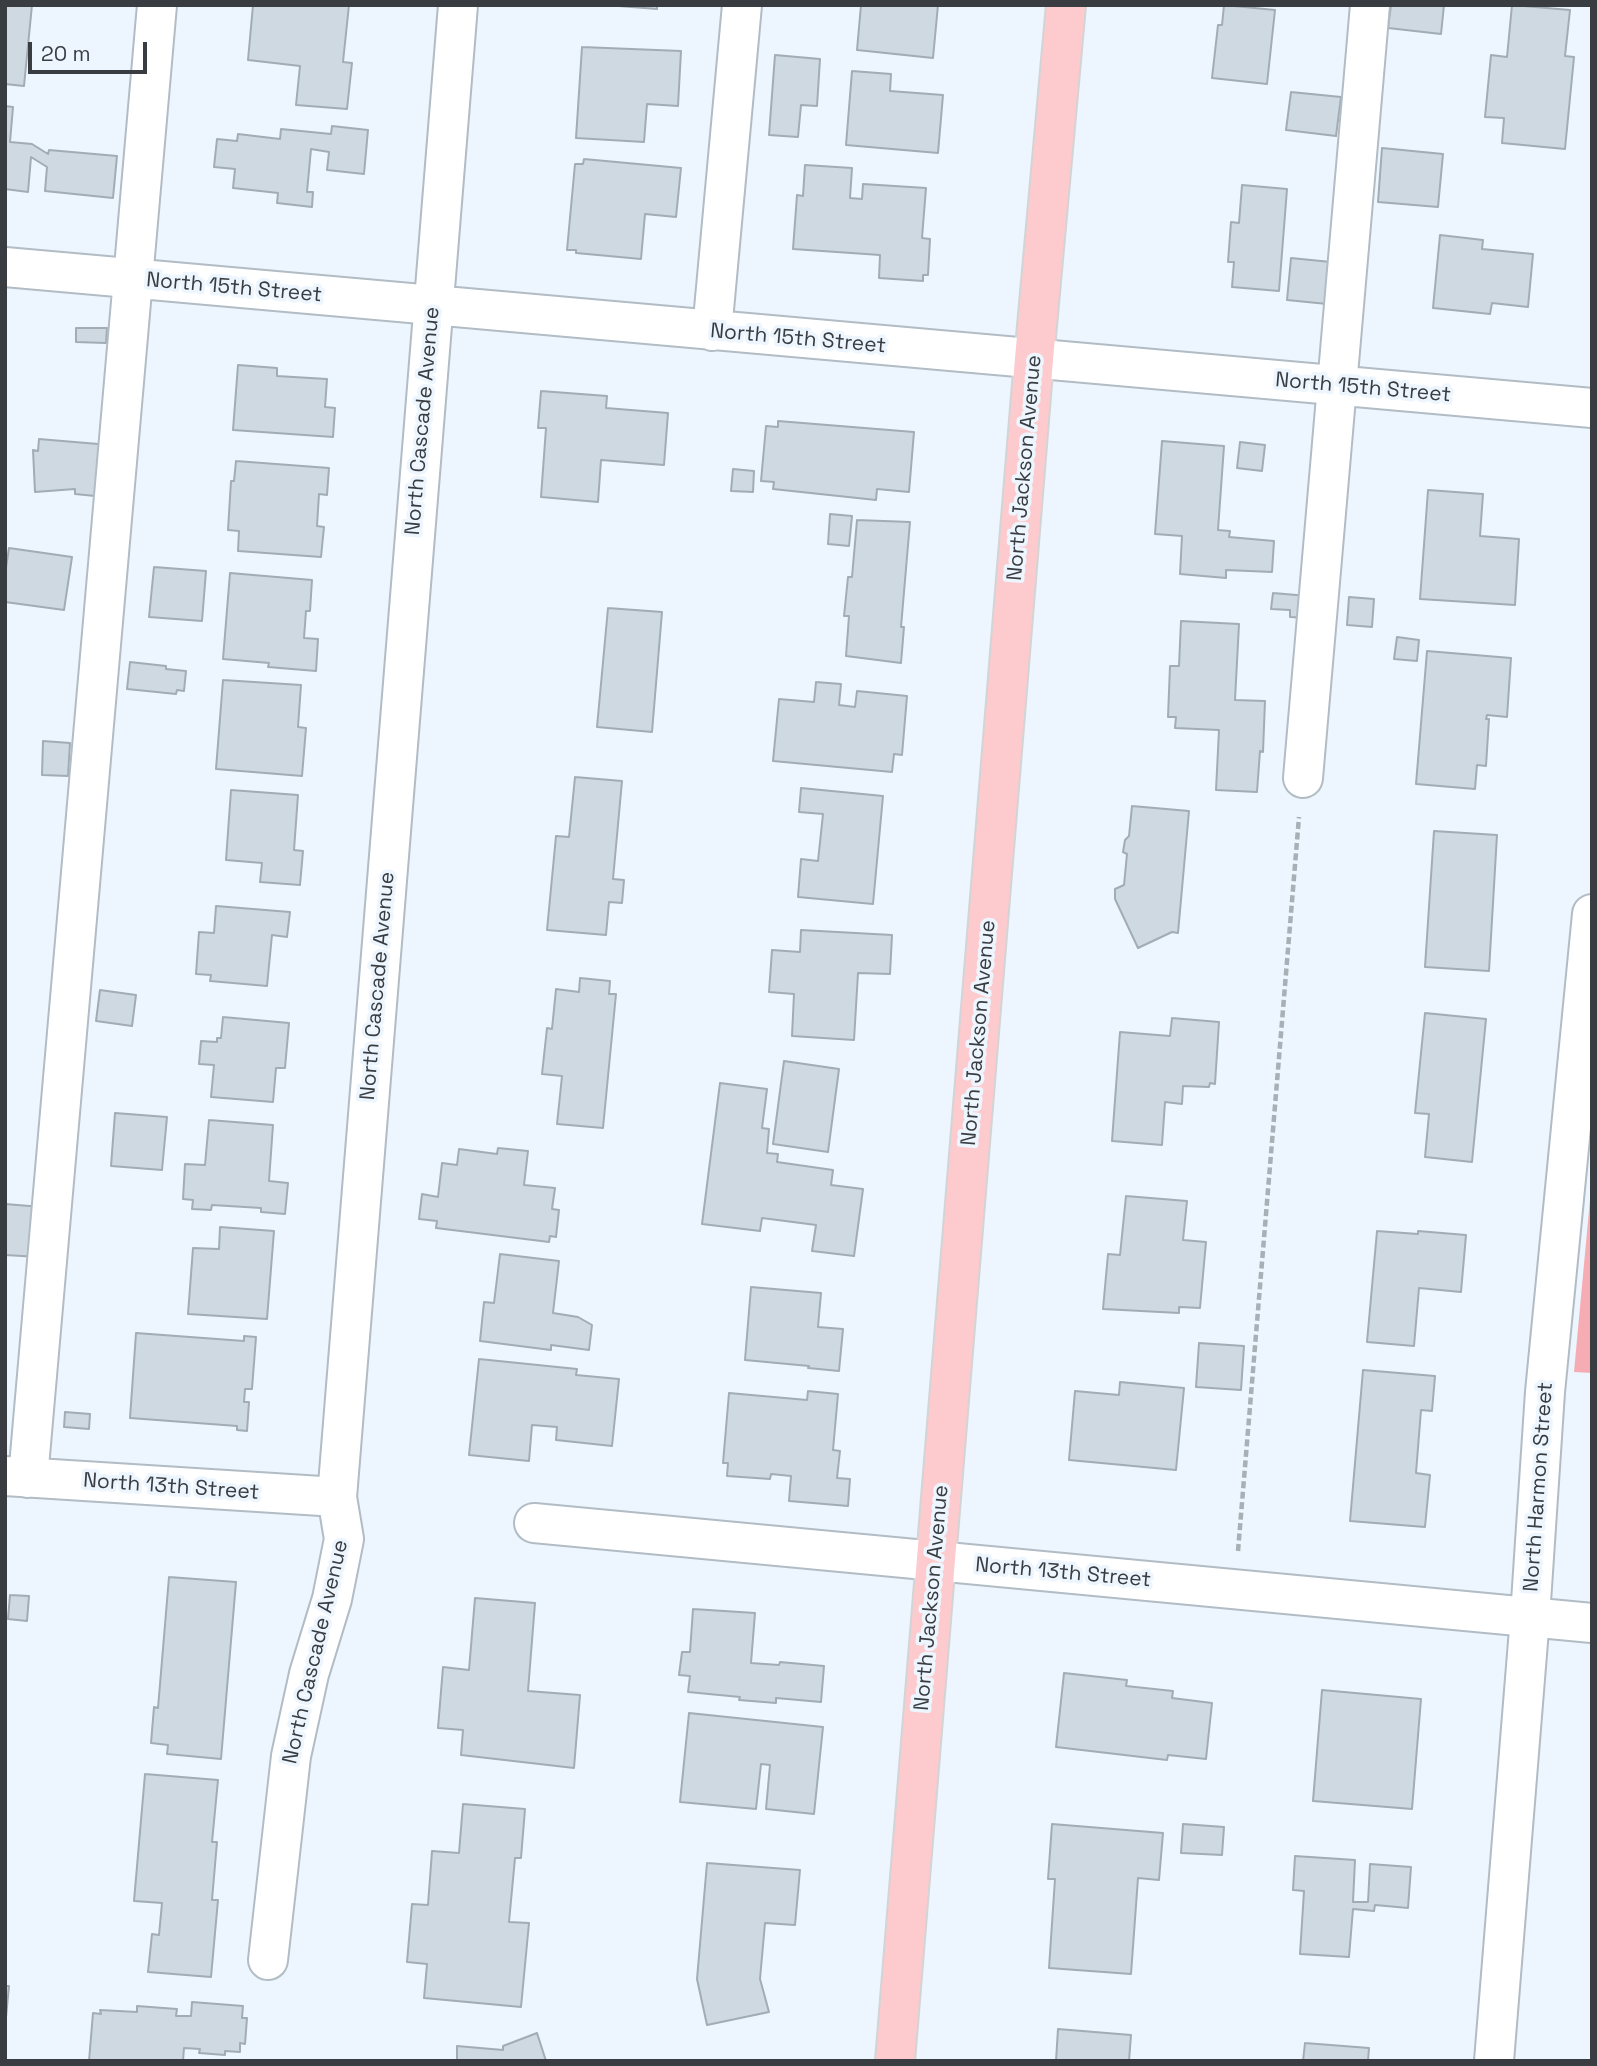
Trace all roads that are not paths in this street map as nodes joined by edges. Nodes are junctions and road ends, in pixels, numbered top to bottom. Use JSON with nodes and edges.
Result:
{"nodes":[{"id":1,"x":157,"y":5,"type":"edge"},
{"id":2,"x":458,"y":5,"type":"edge"},
{"id":3,"x":742,"y":5,"type":"edge"},
{"id":4,"x":1066,"y":5,"type":"edge"},
{"id":5,"x":1370,"y":5,"type":"edge"},
{"id":6,"x":5,"y":267,"type":"edge"},
{"id":7,"x":133,"y":279,"type":"junction"},
{"id":8,"x":432,"y":306,"type":"junction"},
{"id":9,"x":712,"y":331,"type":"junction"},
{"id":10,"x":1034,"y":359,"type":"junction"},
{"id":11,"x":1335,"y":386,"type":"junction"},
{"id":12,"x":1592,"y":408,"type":"edge"},
{"id":13,"x":1303,"y":778,"type":"road end"},
{"id":14,"x":1592,"y":914,"type":"edge"},
{"id":15,"x":17,"y":1477,"type":"edge"},
{"id":16,"x":337,"y":1497,"type":"junction"},
{"id":17,"x":534,"y":1523,"type":"dead end"},
{"id":18,"x":935,"y":1561,"type":"junction"},
{"id":19,"x":1530,"y":1617,"type":"junction"},
{"id":20,"x":1592,"y":1623,"type":"edge"},
{"id":21,"x":268,"y":1960,"type":"dead end"},
{"id":22,"x":895,"y":2061,"type":"edge"},
{"id":23,"x":1494,"y":2061,"type":"edge"}],
"edges":[{"from":1,"to":7,"type":"street"},
{"from":2,"to":8,"type":"street","name":"North Cascade Avenue"},
{"from":3,"to":9,"type":"street"},
{"from":4,"to":10,"type":"main road","name":"North Jackson Avenue"},
{"from":5,"to":11,"type":"street"},
{"from":6,"to":7,"type":"street","name":"North 15th Street"},
{"from":7,"to":8,"type":"street","name":"North 15th Street"},
{"from":7,"to":15,"type":"street"},
{"from":8,"to":9,"type":"street","name":"North 15th Street"},
{"from":8,"to":16,"type":"street","name":"North Cascade Avenue"},
{"from":9,"to":10,"type":"street","name":"North 15th Street"},
{"from":10,"to":11,"type":"street","name":"North 15th Street"},
{"from":10,"to":18,"type":"main road","name":"North Jackson Avenue"},
{"from":11,"to":12,"type":"street","name":"North 15th Street"},
{"from":11,"to":13,"type":"street"},
{"from":14,"to":19,"type":"street","name":"North Harmon Street"},
{"from":15,"to":16,"type":"street","name":"North 13th Street"},
{"from":16,"to":21,"type":"street","name":"North Cascade Avenue"},
{"from":17,"to":18,"type":"street","name":"North 13th Street"},
{"from":18,"to":19,"type":"street","name":"North 13th Street"},
{"from":18,"to":22,"type":"main road","name":"North Jackson Avenue"},
{"from":19,"to":20,"type":"street","name":"North 13th Street"},
{"from":19,"to":23,"type":"street","name":"North Harmon Street"}]}
